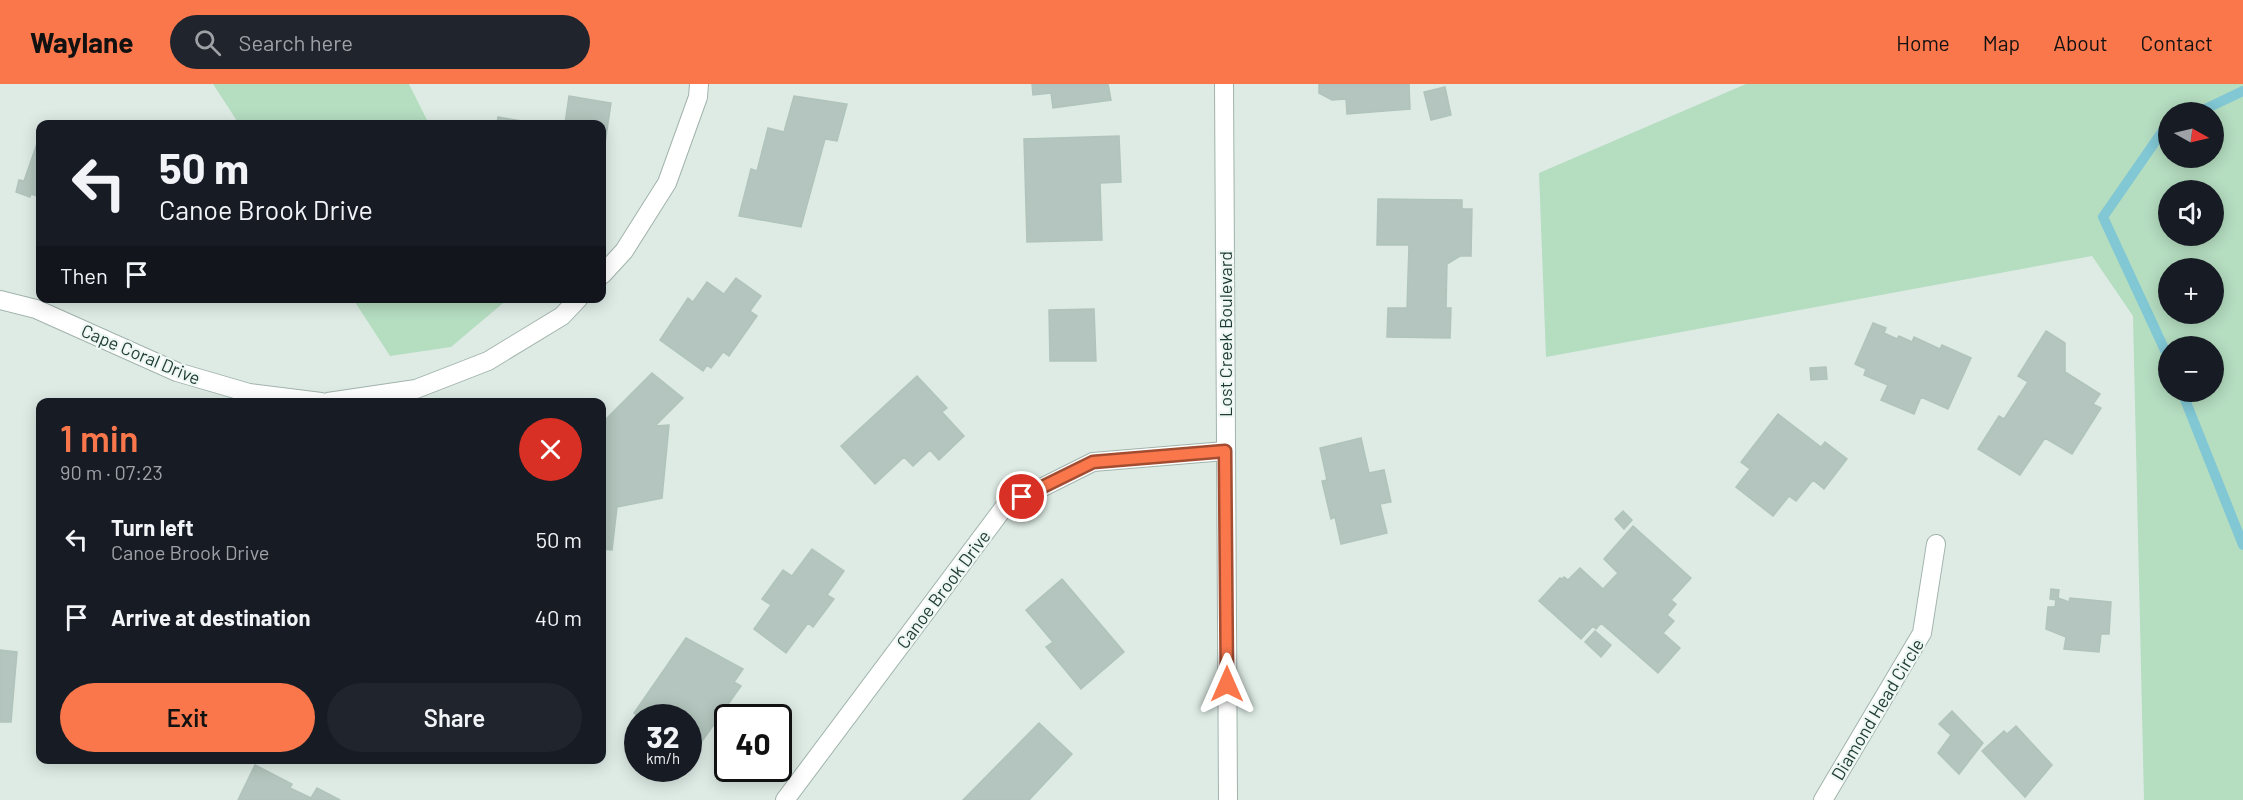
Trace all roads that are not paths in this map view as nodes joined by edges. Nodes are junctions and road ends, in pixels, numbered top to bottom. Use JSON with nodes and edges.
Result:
{"nodes":[{"id":1,"x":699,"y":84,"type":"edge"},
{"id":2,"x":1224,"y":84,"type":"edge"},
{"id":3,"x":606,"y":271,"type":"edge"},
{"id":4,"x":0,"y":300,"type":"edge"},
{"id":5,"x":574,"y":303,"type":"edge"},
{"id":6,"x":289,"y":398,"type":"edge"},
{"id":7,"x":355,"y":398,"type":"edge"},
{"id":8,"x":1225,"y":451,"type":"junction"},
{"id":9,"x":1936,"y":544,"type":"dead end"},
{"id":10,"x":785,"y":800,"type":"edge"},
{"id":11,"x":1228,"y":800,"type":"edge"},
{"id":12,"x":1823,"y":800,"type":"edge"}],
"edges":[{"from":1,"to":3,"type":"street"},
{"from":2,"to":8,"type":"street","name":"Lost Creek Boulevard"},
{"from":4,"to":6,"type":"street","name":"Cape Coral Drive"},
{"from":5,"to":7,"type":"street"},
{"from":8,"to":10,"type":"street","name":"Canoe Brook Drive"},
{"from":8,"to":11,"type":"street","name":"Lost Creek Boulevard"},
{"from":9,"to":12,"type":"street","name":"Diamond Head Circle"}]}
